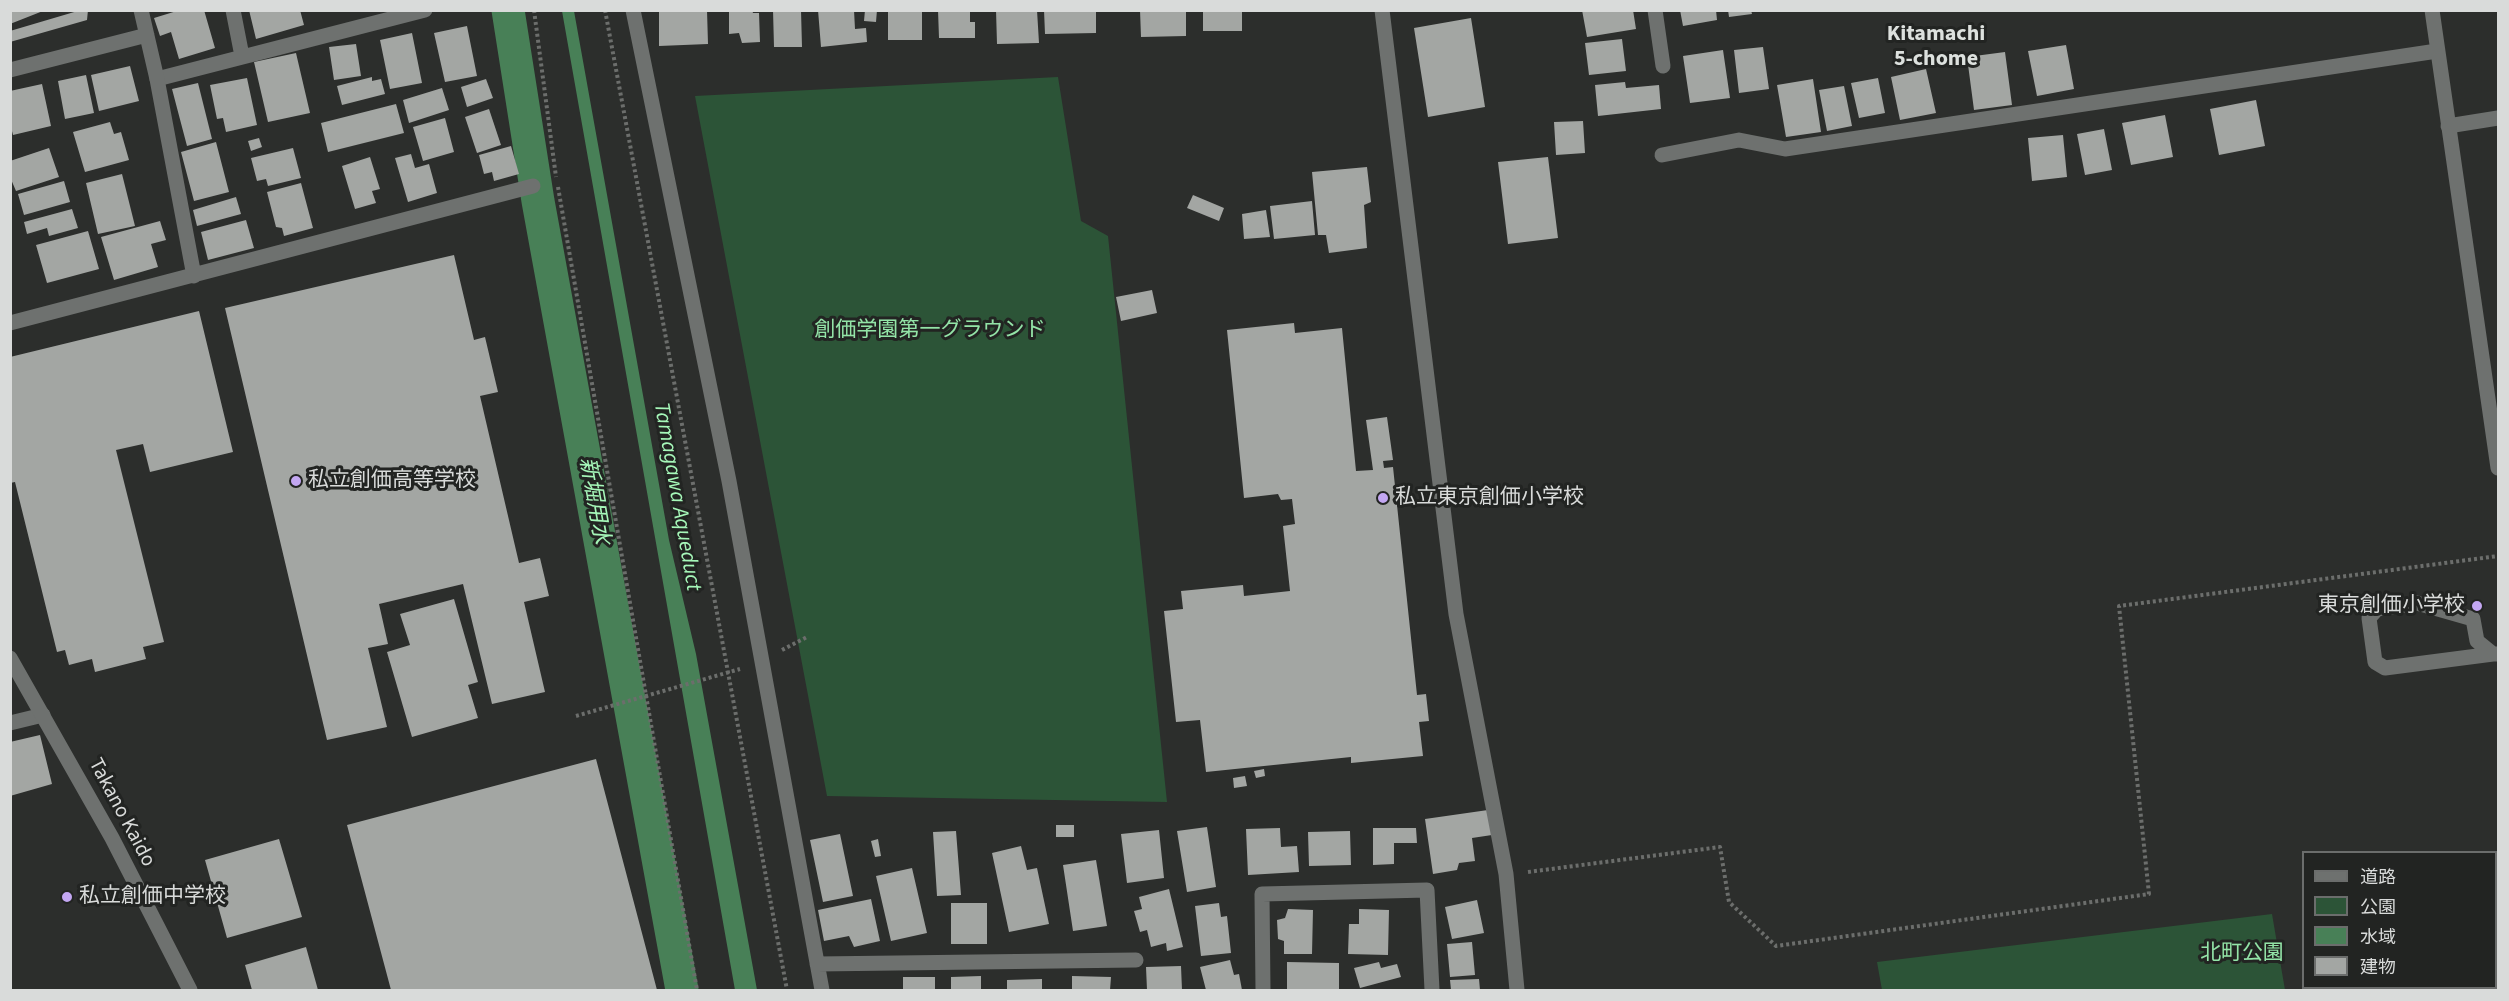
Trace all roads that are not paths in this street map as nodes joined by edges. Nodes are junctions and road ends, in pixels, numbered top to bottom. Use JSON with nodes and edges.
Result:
{"nodes":[{"id":1,"x":141,"y":10,"type":"edge"},
{"id":2,"x":233,"y":10,"type":"edge"},
{"id":3,"x":425,"y":10,"type":"edge"},
{"id":4,"x":633,"y":10,"type":"edge"},
{"id":5,"x":1382,"y":10,"type":"edge"},
{"id":6,"x":1655,"y":10,"type":"edge"},
{"id":7,"x":2432,"y":10,"type":"edge"},
{"id":8,"x":147,"y":35,"type":"junction"},
{"id":9,"x":2438,"y":51,"type":"junction"},
{"id":10,"x":242,"y":56,"type":"junction"},
{"id":11,"x":1663,"y":66,"type":"dead end"},
{"id":12,"x":10,"y":70,"type":"edge"},
{"id":13,"x":157,"y":79,"type":"junction"},
{"id":14,"x":2499,"y":118,"type":"edge"},
{"id":15,"x":2448,"y":126,"type":"junction"},
{"id":16,"x":1662,"y":155,"type":"dead end"},
{"id":17,"x":533,"y":186,"type":"dead end"},
{"id":18,"x":194,"y":276,"type":"junction"},
{"id":19,"x":10,"y":323,"type":"edge"},
{"id":20,"x":2499,"y":468,"type":"edge"},
{"id":21,"x":2496,"y":654,"type":"edge"},
{"id":22,"x":10,"y":658,"type":"edge"},
{"id":23,"x":44,"y":715,"type":"junction"},
{"id":24,"x":10,"y":723,"type":"edge"},
{"id":25,"x":1136,"y":960,"type":"dead end"},
{"id":26,"x":817,"y":964,"type":"junction"},
{"id":27,"x":190,"y":990,"type":"edge"},
{"id":28,"x":822,"y":990,"type":"edge"},
{"id":29,"x":1263,"y":990,"type":"edge"},
{"id":30,"x":1432,"y":990,"type":"edge"},
{"id":31,"x":1517,"y":990,"type":"edge"}],
"edges":[{"from":1,"to":8,"type":"street"},
{"from":2,"to":10,"type":"street"},
{"from":3,"to":10,"type":"street"},
{"from":4,"to":26,"type":"street"},
{"from":5,"to":31,"type":"street"},
{"from":6,"to":11,"type":"street"},
{"from":7,"to":9,"type":"street"},
{"from":8,"to":12,"type":"street"},
{"from":8,"to":13,"type":"street"},
{"from":9,"to":15,"type":"street"},
{"from":9,"to":16,"type":"street"},
{"from":10,"to":13,"type":"street"},
{"from":13,"to":18,"type":"street"},
{"from":14,"to":15,"type":"street"},
{"from":15,"to":20,"type":"street"},
{"from":17,"to":18,"type":"street"},
{"from":18,"to":19,"type":"street"},
{"from":21,"to":21,"type":"street"},
{"from":22,"to":23,"type":"street","name":"Takano Kaido"},
{"from":23,"to":24,"type":"street"},
{"from":23,"to":27,"type":"street","name":"Takano Kaido"},
{"from":25,"to":26,"type":"street"},
{"from":26,"to":28,"type":"street"},
{"from":29,"to":30,"type":"street"}]}
